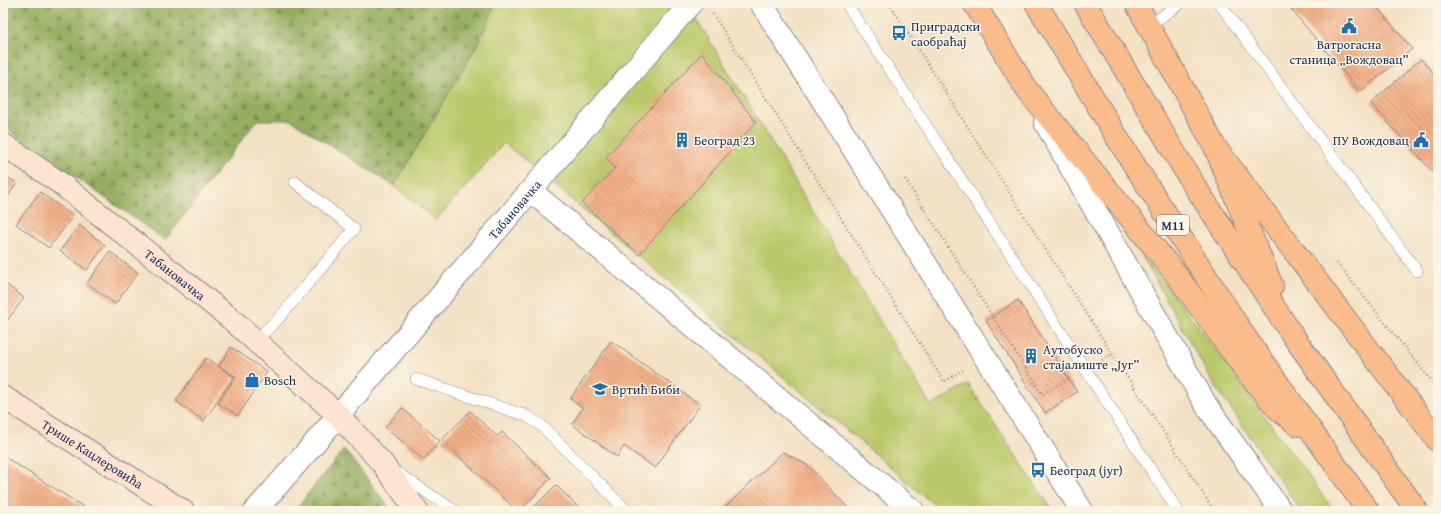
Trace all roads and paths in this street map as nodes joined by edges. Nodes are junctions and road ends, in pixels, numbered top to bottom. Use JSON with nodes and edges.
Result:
{"nodes":[{"id":1,"x":691,"y":3,"type":"edge"},
{"id":2,"x":761,"y":3,"type":"edge"},
{"id":3,"x":846,"y":3,"type":"edge"},
{"id":4,"x":889,"y":3,"type":"edge"},
{"id":5,"x":974,"y":3,"type":"edge"},
{"id":6,"x":1036,"y":3,"type":"edge"},
{"id":7,"x":1085,"y":3,"type":"edge"},
{"id":8,"x":1136,"y":3,"type":"edge"},
{"id":9,"x":1181,"y":3,"type":"edge"},
{"id":10,"x":1219,"y":3,"type":"edge"},
{"id":11,"x":711,"y":10,"type":"dead end"},
{"id":12,"x":1148,"y":26,"type":"junction"},
{"id":13,"x":1027,"y":90,"type":"junction"},
{"id":14,"x":3,"y":144,"type":"edge"},
{"id":15,"x":1215,"y":146,"type":"junction"},
{"id":16,"x":295,"y":182,"type":"dead end"},
{"id":17,"x":531,"y":191,"type":"junction"},
{"id":18,"x":1336,"y":261,"type":"dead end"},
{"id":19,"x":1417,"y":271,"type":"dead end"},
{"id":20,"x":1291,"y":333,"type":"junction"},
{"id":21,"x":255,"y":341,"type":"junction"},
{"id":22,"x":1112,"y":354,"type":"junction"},
{"id":23,"x":985,"y":356,"type":"junction"},
{"id":24,"x":1084,"y":370,"type":"junction"},
{"id":25,"x":416,"y":379,"type":"dead end"},
{"id":26,"x":1438,"y":389,"type":"edge"},
{"id":27,"x":3,"y":396,"type":"edge"},
{"id":28,"x":338,"y":415,"type":"junction"},
{"id":29,"x":1438,"y":441,"type":"edge"},
{"id":30,"x":1319,"y":442,"type":"junction"},
{"id":31,"x":382,"y":463,"type":"junction"},
{"id":32,"x":183,"y":511,"type":"edge"},
{"id":33,"x":255,"y":511,"type":"edge"},
{"id":34,"x":417,"y":511,"type":"edge"},
{"id":35,"x":455,"y":511,"type":"edge"},
{"id":36,"x":627,"y":511,"type":"edge"},
{"id":37,"x":913,"y":511,"type":"edge"},
{"id":38,"x":1082,"y":511,"type":"edge"},
{"id":39,"x":1178,"y":511,"type":"edge"},
{"id":40,"x":1214,"y":511,"type":"edge"},
{"id":41,"x":1281,"y":511,"type":"edge"},
{"id":42,"x":1368,"y":511,"type":"edge"},
{"id":43,"x":1417,"y":511,"type":"edge"}],
"edges":[{"from":1,"to":17,"type":"street","name":"Табановачка"},
{"from":2,"to":23,"type":"street"},
{"from":3,"to":24,"type":"lane"},
{"from":4,"to":22,"type":"path"},
{"from":5,"to":13,"type":"highway"},
{"from":6,"to":30,"type":"highway","number":"M11"},
{"from":7,"to":20,"type":"highway"},
{"from":8,"to":12,"type":"highway"},
{"from":9,"to":12,"type":"lane"},
{"from":10,"to":19,"type":"lane"},
{"from":11,"to":23,"type":"path"},
{"from":12,"to":15,"type":"highway"},
{"from":13,"to":30,"type":"highway"},
{"from":13,"to":41,"type":"street"},
{"from":14,"to":21,"type":"street","name":"Табановачка"},
{"from":15,"to":20,"type":"highway"},
{"from":15,"to":29,"type":"highway"},
{"from":16,"to":21,"type":"lane"},
{"from":17,"to":28,"type":"street","name":"Табановачка"},
{"from":17,"to":37,"type":"street"},
{"from":18,"to":26,"type":"path"},
{"from":20,"to":43,"type":"highway"},
{"from":21,"to":28,"type":"street","name":"Табановачка"},
{"from":22,"to":24,"type":"path"},
{"from":22,"to":40,"type":"path"},
{"from":23,"to":24,"type":"path"},
{"from":23,"to":38,"type":"street"},
{"from":24,"to":39,"type":"lane"},
{"from":25,"to":36,"type":"lane"},
{"from":27,"to":32,"type":"street","name":"Трише Кацлеровића"},
{"from":28,"to":31,"type":"street","name":"Табановачка"},
{"from":28,"to":33,"type":"street"},
{"from":30,"to":42,"type":"highway","number":"M11"},
{"from":31,"to":34,"type":"street"},
{"from":31,"to":35,"type":"lane","name":"Табановачка"}]}
